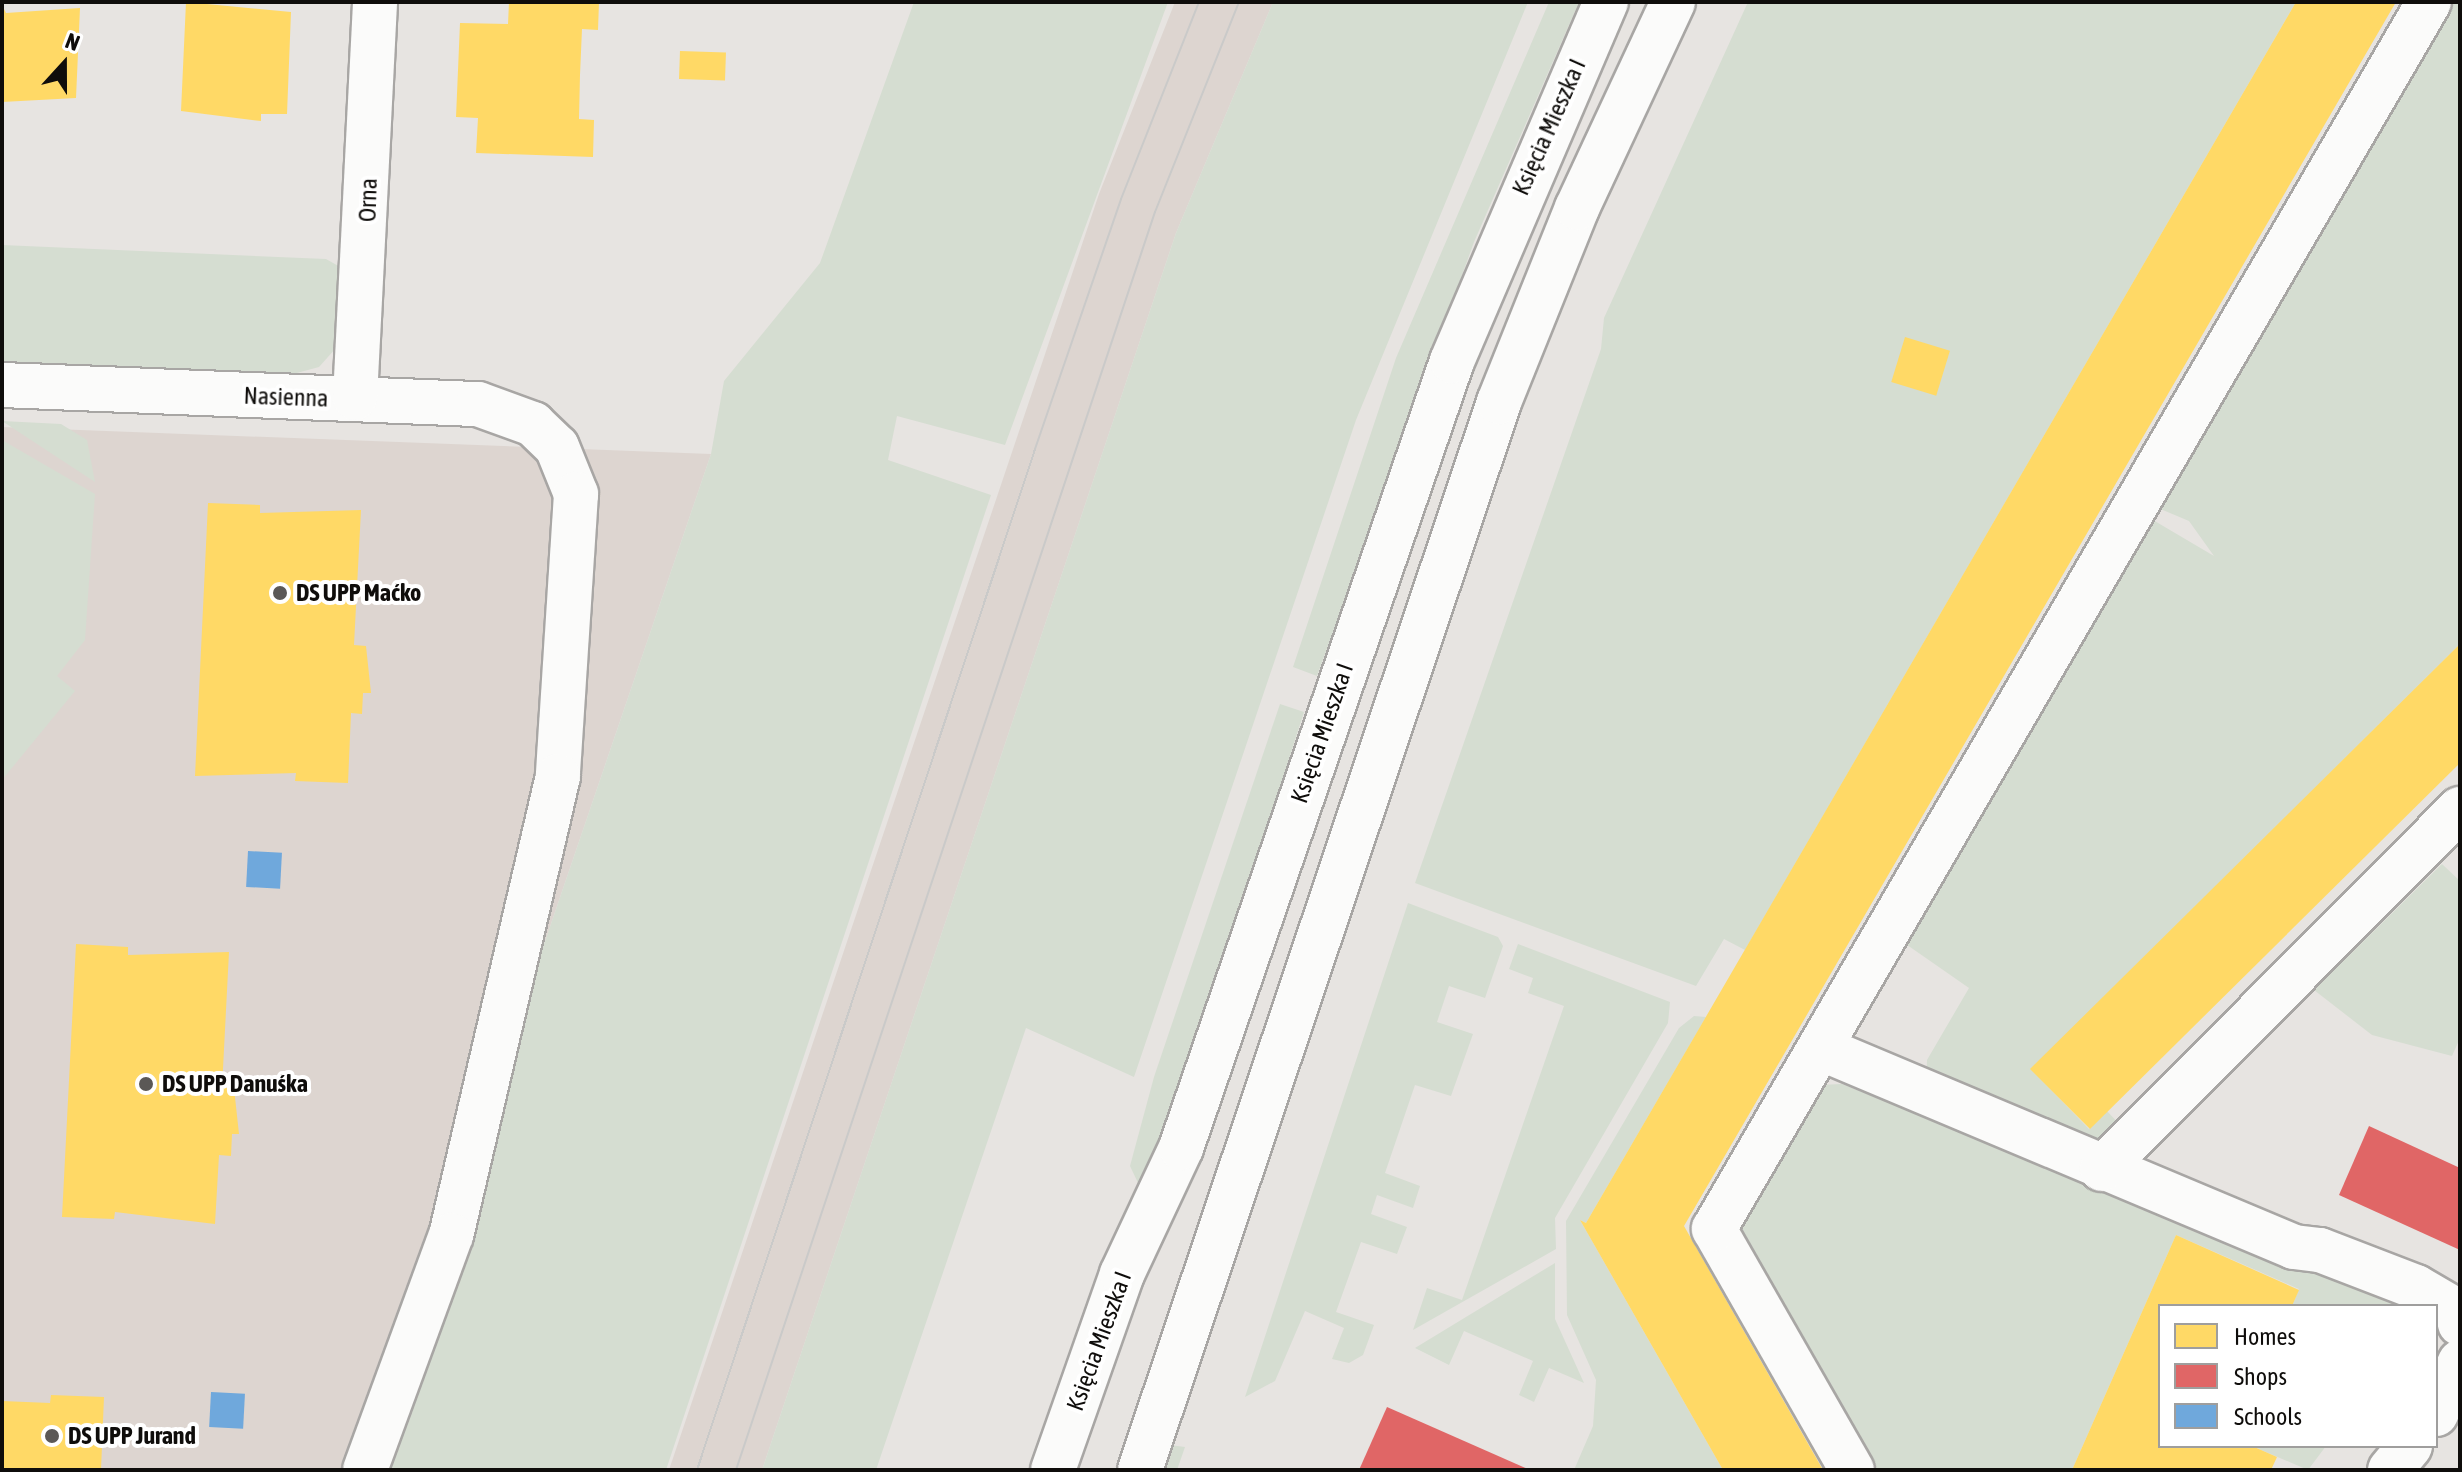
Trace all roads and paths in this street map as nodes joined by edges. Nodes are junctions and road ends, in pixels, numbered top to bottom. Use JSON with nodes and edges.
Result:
{"nodes":[{"id":1,"x":375,"y":2,"type":"edge"},
{"id":2,"x":1606,"y":2,"type":"edge"},
{"id":3,"x":1673,"y":2,"type":"edge"},
{"id":4,"x":2429,"y":2,"type":"edge"},
{"id":5,"x":2,"y":385,"type":"edge"},
{"id":6,"x":355,"y":398,"type":"junction"},
{"id":7,"x":2460,"y":809,"type":"edge"},
{"id":8,"x":1820,"y":1048,"type":"junction"},
{"id":9,"x":2102,"y":1169,"type":"junction"},
{"id":10,"x":2459,"y":1314,"type":"edge"},
{"id":11,"x":2460,"y":1362,"type":"edge"},
{"id":12,"x":2438,"y":1410,"type":"edge"},
{"id":13,"x":2408,"y":1448,"type":"edge"},
{"id":14,"x":365,"y":1470,"type":"edge"},
{"id":15,"x":1053,"y":1470,"type":"edge"},
{"id":16,"x":1140,"y":1470,"type":"edge"},
{"id":17,"x":1852,"y":1470,"type":"edge"},
{"id":18,"x":2390,"y":1470,"type":"edge"}],
"edges":[{"from":1,"to":6,"type":"street","name":"Orna"},
{"from":2,"to":15,"type":"street","name":"Księcia Mieszka I"},
{"from":3,"to":16,"type":"street"},
{"from":4,"to":8,"type":"street"},
{"from":5,"to":6,"type":"street","name":"Nasienna"},
{"from":6,"to":14,"type":"street","name":"Nasienna"},
{"from":7,"to":9,"type":"street"},
{"from":8,"to":9,"type":"street"},
{"from":8,"to":17,"type":"street"},
{"from":9,"to":10,"type":"street"},
{"from":11,"to":12,"type":"street"},
{"from":13,"to":18,"type":"street"}]}
